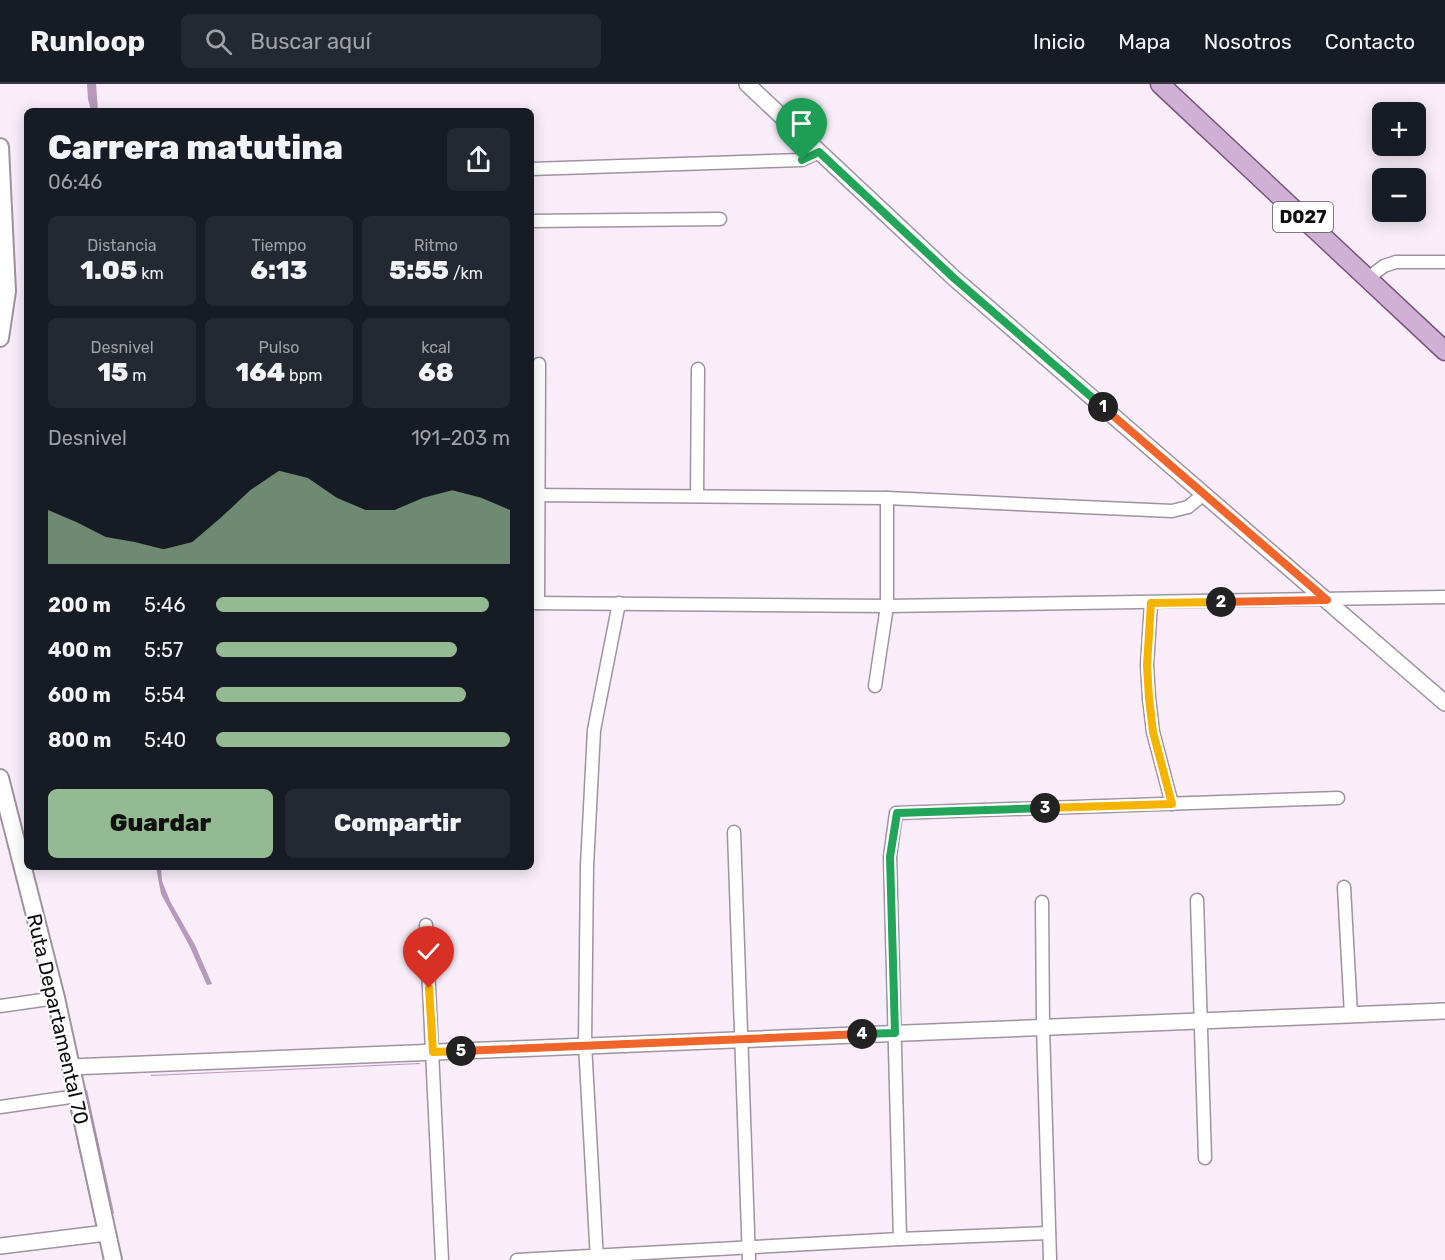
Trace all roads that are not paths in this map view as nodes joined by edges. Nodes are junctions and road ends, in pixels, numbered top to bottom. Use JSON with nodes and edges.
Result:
{"nodes":[{"id":1,"x":747,"y":84,"type":"edge"},
{"id":2,"x":1160,"y":84,"type":"edge"},
{"id":3,"x":0,"y":147,"type":"edge"},
{"id":4,"x":819,"y":152,"type":"junction"},
{"id":5,"x":534,"y":169,"type":"edge"},
{"id":6,"x":720,"y":219,"type":"dead end"},
{"id":7,"x":534,"y":221,"type":"edge"},
{"id":8,"x":1445,"y":262,"type":"edge"},
{"id":9,"x":1368,"y":278,"type":"junction"},
{"id":10,"x":3,"y":291,"type":"edge"},
{"id":11,"x":0,"y":338,"type":"edge"},
{"id":12,"x":1445,"y":351,"type":"edge"},
{"id":13,"x":539,"y":364,"type":"dead end"},
{"id":14,"x":698,"y":369,"type":"dead end"},
{"id":15,"x":1204,"y":494,"type":"junction"},
{"id":16,"x":534,"y":495,"type":"edge"},
{"id":17,"x":697,"y":496,"type":"junction"},
{"id":18,"x":887,"y":498,"type":"junction"},
{"id":19,"x":1445,"y":597,"type":"edge"},
{"id":20,"x":1327,"y":600,"type":"junction"},
{"id":21,"x":535,"y":603,"type":"edge"},
{"id":22,"x":619,"y":603,"type":"junction"},
{"id":23,"x":1151,"y":603,"type":"junction"},
{"id":24,"x":887,"y":606,"type":"junction"},
{"id":25,"x":875,"y":686,"type":"dead end"},
{"id":26,"x":1445,"y":703,"type":"edge"},
{"id":27,"x":0,"y":778,"type":"edge"},
{"id":28,"x":1338,"y":798,"type":"dead end"},
{"id":29,"x":1172,"y":804,"type":"junction"},
{"id":30,"x":4,"y":815,"type":"edge"},
{"id":31,"x":735,"y":832,"type":"dead end"},
{"id":32,"x":1344,"y":887,"type":"dead end"},
{"id":33,"x":1197,"y":900,"type":"dead end"},
{"id":34,"x":1042,"y":902,"type":"dead end"},
{"id":35,"x":426,"y":925,"type":"dead end"},
{"id":36,"x":56,"y":998,"type":"junction"},
{"id":37,"x":0,"y":1006,"type":"edge"},
{"id":38,"x":1445,"y":1011,"type":"edge"},
{"id":39,"x":1351,"y":1015,"type":"junction"},
{"id":40,"x":1200,"y":1021,"type":"junction"},
{"id":41,"x":1043,"y":1027,"type":"junction"},
{"id":42,"x":895,"y":1033,"type":"junction"},
{"id":43,"x":742,"y":1039,"type":"junction"},
{"id":44,"x":585,"y":1046,"type":"junction"},
{"id":45,"x":433,"y":1052,"type":"junction"},
{"id":46,"x":70,"y":1066,"type":"junction"},
{"id":47,"x":76,"y":1096,"type":"junction"},
{"id":48,"x":0,"y":1107,"type":"edge"},
{"id":49,"x":1204,"y":1158,"type":"dead end"},
{"id":50,"x":106,"y":1233,"type":"junction"},
{"id":51,"x":1049,"y":1233,"type":"junction"},
{"id":52,"x":900,"y":1239,"type":"junction"},
{"id":53,"x":0,"y":1246,"type":"edge"},
{"id":54,"x":749,"y":1254,"type":"edge"},
{"id":55,"x":596,"y":1258,"type":"edge"},
{"id":56,"x":113,"y":1260,"type":"edge"},
{"id":57,"x":442,"y":1260,"type":"edge"},
{"id":58,"x":517,"y":1260,"type":"edge"},
{"id":59,"x":1050,"y":1260,"type":"edge"}],
"edges":[{"from":1,"to":4,"type":"street"},
{"from":2,"to":9,"type":"main road","number":"D027"},
{"from":3,"to":10,"type":"main road"},
{"from":4,"to":5,"type":"street"},
{"from":4,"to":15,"type":"street"},
{"from":6,"to":7,"type":"street"},
{"from":8,"to":9,"type":"street"},
{"from":9,"to":12,"type":"main road","number":"D027"},
{"from":10,"to":11,"type":"main road"},
{"from":13,"to":16,"type":"street"},
{"from":14,"to":17,"type":"street"},
{"from":15,"to":18,"type":"street"},
{"from":15,"to":20,"type":"street"},
{"from":16,"to":17,"type":"street"},
{"from":16,"to":21,"type":"street"},
{"from":17,"to":18,"type":"street"},
{"from":18,"to":24,"type":"street"},
{"from":19,"to":20,"type":"street"},
{"from":20,"to":23,"type":"street"},
{"from":20,"to":26,"type":"street"},
{"from":21,"to":22,"type":"street"},
{"from":22,"to":24,"type":"street"},
{"from":22,"to":44,"type":"street"},
{"from":23,"to":24,"type":"street"},
{"from":23,"to":29,"type":"street"},
{"from":24,"to":25,"type":"street"},
{"from":27,"to":30,"type":"main road","name":"Ruta Departamental 70"},
{"from":28,"to":29,"type":"street"},
{"from":29,"to":42,"type":"street"},
{"from":30,"to":36,"type":"main road","name":"Ruta Departamental 70"},
{"from":31,"to":43,"type":"street"},
{"from":32,"to":39,"type":"street"},
{"from":33,"to":40,"type":"street"},
{"from":34,"to":41,"type":"street"},
{"from":35,"to":45,"type":"street"},
{"from":36,"to":37,"type":"street"},
{"from":36,"to":46,"type":"main road","name":"Ruta Departamental 70"},
{"from":38,"to":39,"type":"street"},
{"from":39,"to":40,"type":"street"},
{"from":40,"to":41,"type":"street"},
{"from":40,"to":49,"type":"street"},
{"from":41,"to":42,"type":"street"},
{"from":41,"to":51,"type":"street"},
{"from":42,"to":43,"type":"street"},
{"from":42,"to":52,"type":"street"},
{"from":43,"to":44,"type":"street"},
{"from":43,"to":54,"type":"street"},
{"from":44,"to":45,"type":"street"},
{"from":44,"to":55,"type":"street"},
{"from":45,"to":46,"type":"street"},
{"from":45,"to":57,"type":"street"},
{"from":46,"to":47,"type":"main road","name":"Ruta Departamental 70"},
{"from":47,"to":48,"type":"street"},
{"from":47,"to":50,"type":"main road","name":"Ruta Departamental 70"},
{"from":50,"to":53,"type":"street"},
{"from":50,"to":56,"type":"main road","name":"Ruta Departamental 70"},
{"from":51,"to":52,"type":"street"},
{"from":51,"to":59,"type":"street"},
{"from":52,"to":54,"type":"street"},
{"from":54,"to":55,"type":"street"},
{"from":55,"to":58,"type":"street"}]}
